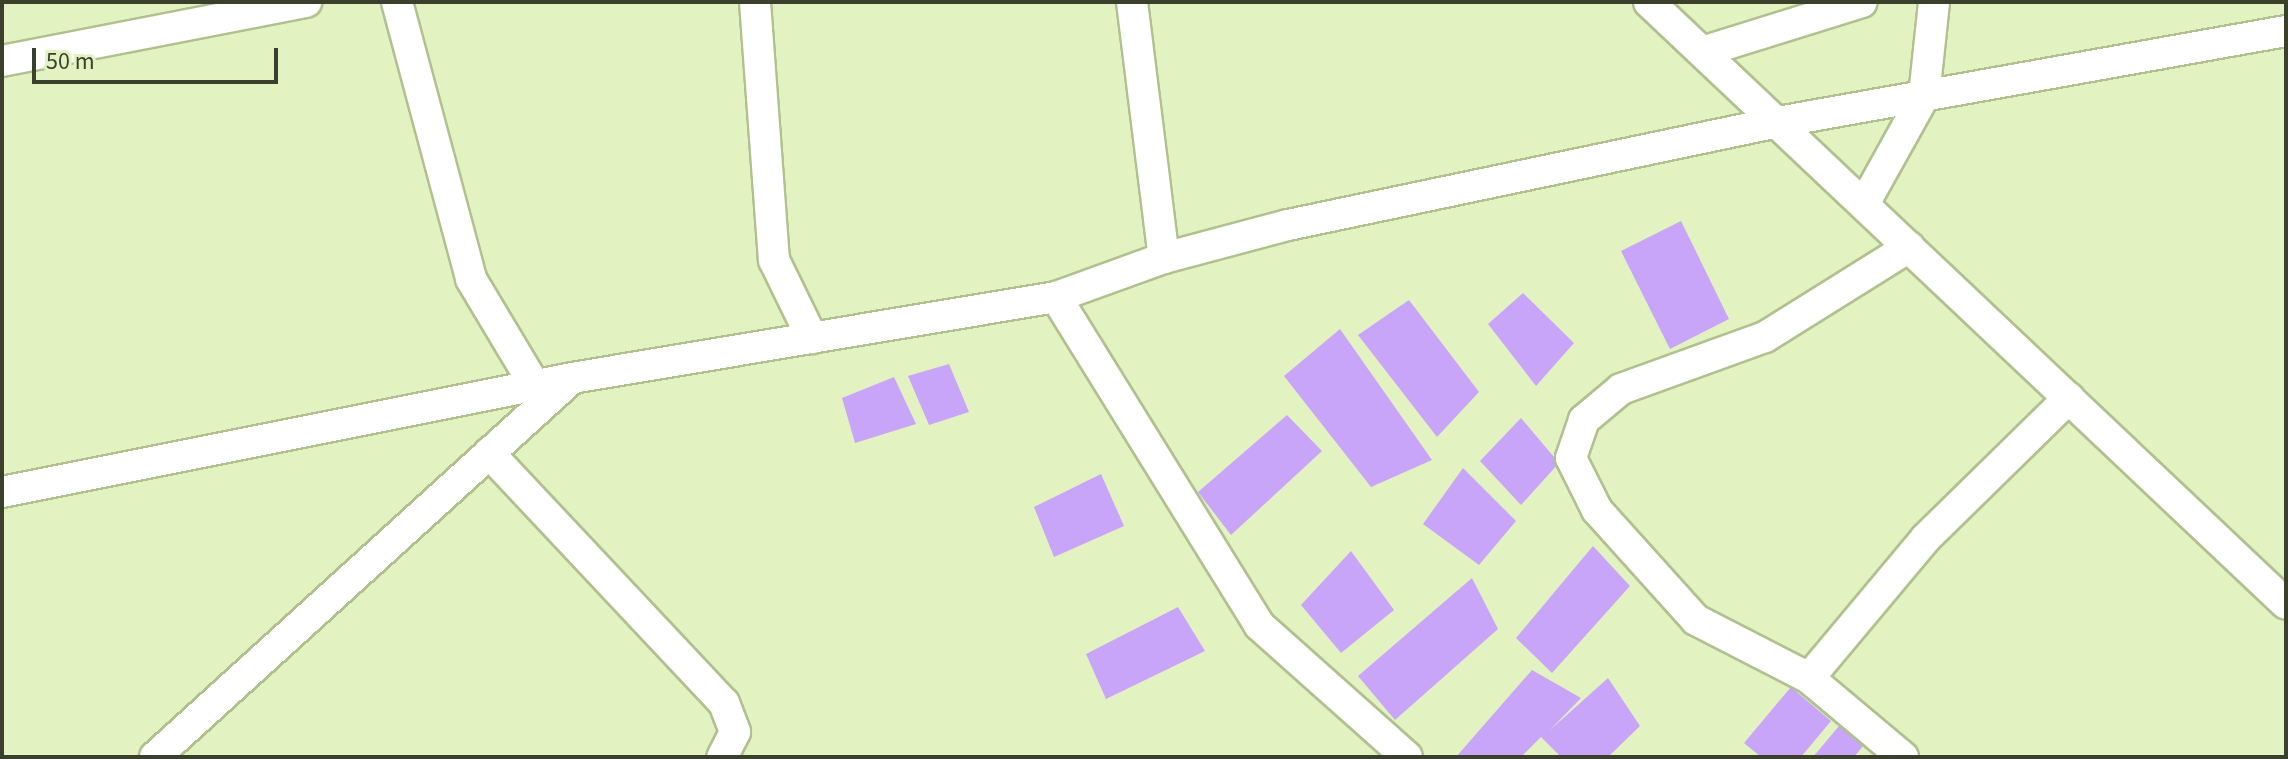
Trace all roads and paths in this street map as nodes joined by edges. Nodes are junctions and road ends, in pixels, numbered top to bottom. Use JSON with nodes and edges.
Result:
{"nodes":[{"id":1,"x":306,"y":2,"type":"edge"},
{"id":2,"x":397,"y":2,"type":"edge"},
{"id":3,"x":755,"y":2,"type":"edge"},
{"id":4,"x":1132,"y":2,"type":"edge"},
{"id":5,"x":1862,"y":2,"type":"edge"},
{"id":6,"x":1934,"y":2,"type":"edge"},
{"id":7,"x":1656,"y":5,"type":"edge"},
{"id":8,"x":2286,"y":31,"type":"edge"},
{"id":9,"x":1705,"y":51,"type":"junction"},
{"id":10,"x":2,"y":61,"type":"edge"},
{"id":11,"x":1924,"y":96,"type":"junction"},
{"id":12,"x":1778,"y":122,"type":"junction"},
{"id":13,"x":1864,"y":204,"type":"junction"},
{"id":14,"x":1909,"y":247,"type":"junction"},
{"id":15,"x":1164,"y":258,"type":"junction"},
{"id":16,"x":1056,"y":297,"type":"junction"},
{"id":17,"x":812,"y":338,"type":"junction"},
{"id":18,"x":572,"y":378,"type":"junction"},
{"id":19,"x":535,"y":386,"type":"junction"},
{"id":20,"x":2069,"y":398,"type":"junction"},
{"id":21,"x":489,"y":453,"type":"junction"},
{"id":22,"x":2,"y":492,"type":"edge"},
{"id":23,"x":2286,"y":604,"type":"edge"},
{"id":24,"x":1809,"y":678,"type":"junction"},
{"id":25,"x":155,"y":757,"type":"edge"},
{"id":26,"x":722,"y":757,"type":"edge"},
{"id":27,"x":1407,"y":757,"type":"edge"},
{"id":28,"x":1903,"y":757,"type":"edge"}],
"edges":[{"from":1,"to":10,"type":"street"},
{"from":2,"to":19,"type":"street"},
{"from":3,"to":17,"type":"street"},
{"from":4,"to":15,"type":"street"},
{"from":5,"to":9,"type":"street"},
{"from":6,"to":11,"type":"street"},
{"from":7,"to":9,"type":"street"},
{"from":8,"to":11,"type":"street"},
{"from":9,"to":12,"type":"street"},
{"from":11,"to":12,"type":"street"},
{"from":11,"to":13,"type":"street"},
{"from":12,"to":13,"type":"street"},
{"from":12,"to":15,"type":"street"},
{"from":13,"to":14,"type":"street"},
{"from":14,"to":20,"type":"street"},
{"from":14,"to":24,"type":"street"},
{"from":15,"to":16,"type":"street"},
{"from":16,"to":17,"type":"street"},
{"from":16,"to":27,"type":"street"},
{"from":17,"to":18,"type":"street"},
{"from":18,"to":19,"type":"street"},
{"from":18,"to":21,"type":"street"},
{"from":19,"to":22,"type":"street"},
{"from":20,"to":23,"type":"street"},
{"from":20,"to":24,"type":"street"},
{"from":21,"to":25,"type":"street"},
{"from":21,"to":26,"type":"street"},
{"from":24,"to":28,"type":"street"}]}
